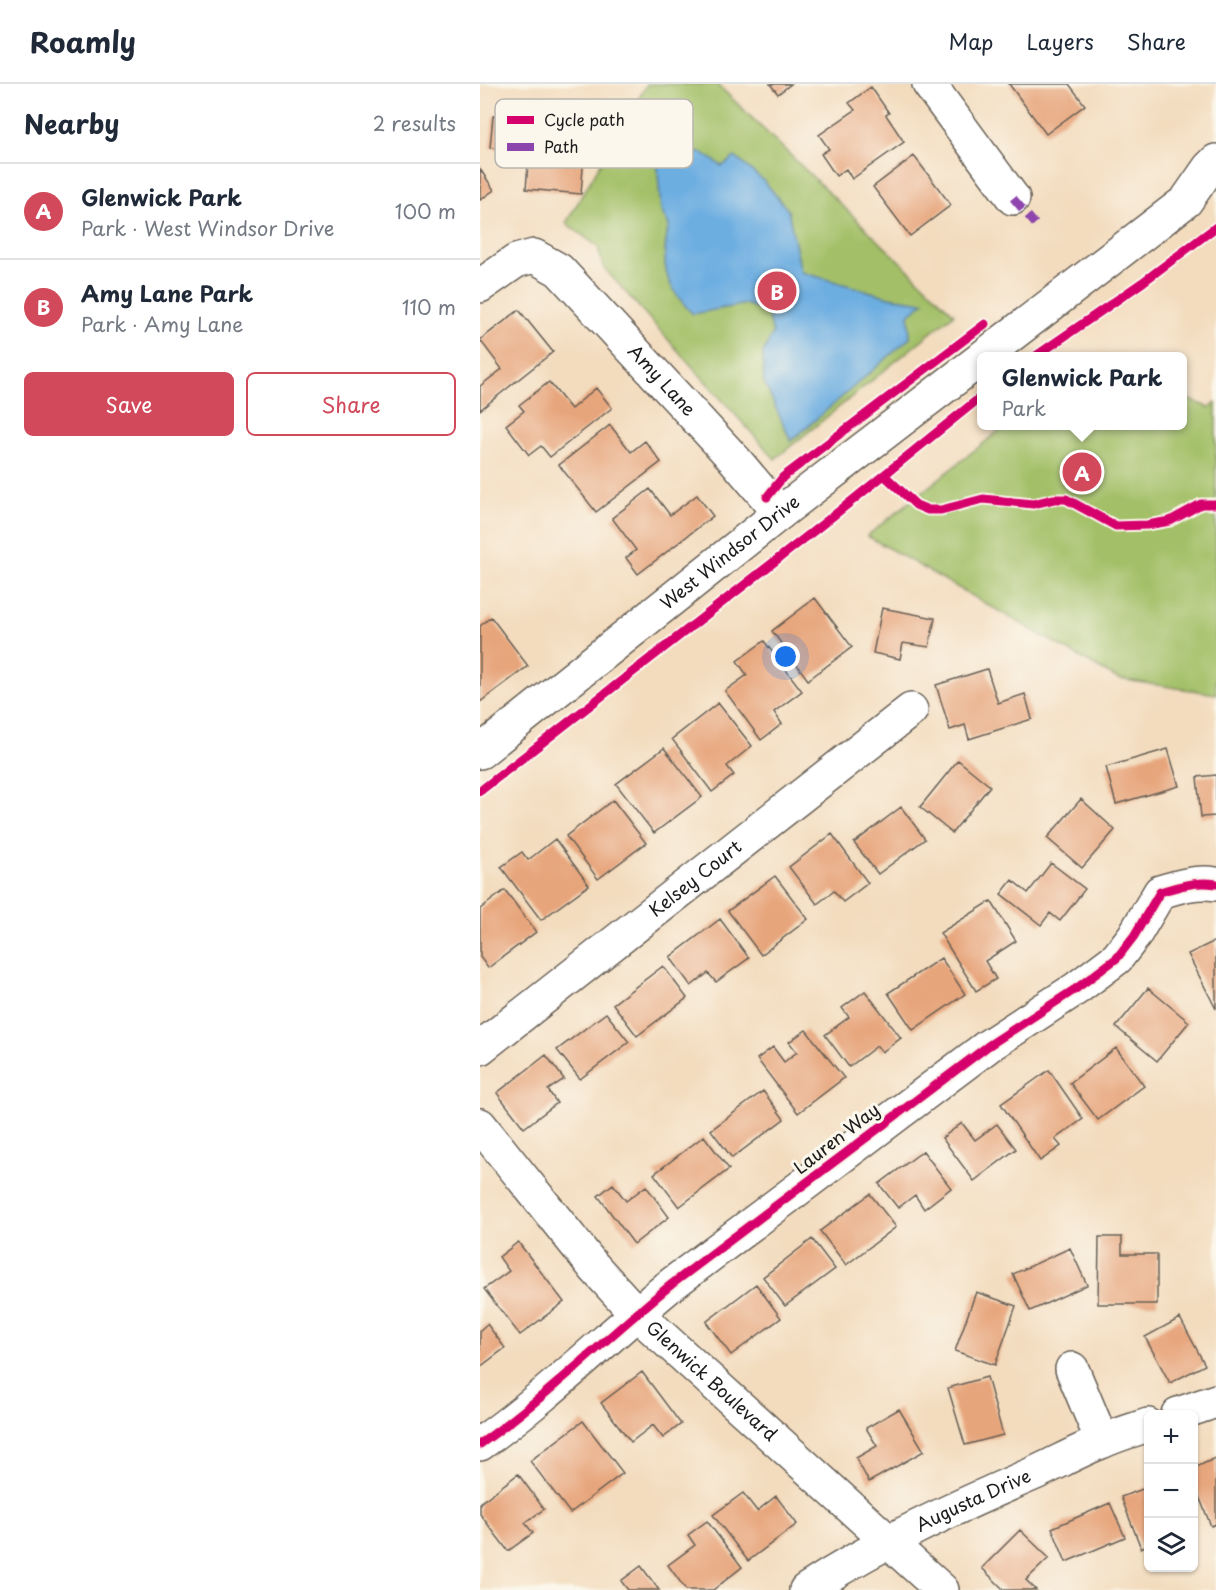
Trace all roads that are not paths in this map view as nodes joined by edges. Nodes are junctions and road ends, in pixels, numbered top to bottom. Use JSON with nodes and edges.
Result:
{"nodes":[{"id":1,"x":929,"y":84,"type":"edge"},
{"id":2,"x":1216,"y":161,"type":"edge"},
{"id":3,"x":1201,"y":196,"type":"edge"},
{"id":4,"x":1013,"y":198,"type":"dead end"},
{"id":5,"x":480,"y":286,"type":"edge"},
{"id":6,"x":990,"y":352,"type":"edge"},
{"id":7,"x":977,"y":362,"type":"edge"},
{"id":8,"x":780,"y":513,"type":"junction"},
{"id":9,"x":911,"y":710,"type":"dead end"},
{"id":10,"x":480,"y":752,"type":"edge"},
{"id":11,"x":1216,"y":884,"type":"edge"},
{"id":12,"x":480,"y":1048,"type":"edge"},
{"id":13,"x":480,"y":1125,"type":"edge"},
{"id":14,"x":636,"y":1313,"type":"junction"},
{"id":15,"x":1072,"y":1369,"type":"dead end"},
{"id":16,"x":1216,"y":1401,"type":"edge"},
{"id":17,"x":1190,"y":1410,"type":"edge"},
{"id":18,"x":1144,"y":1427,"type":"edge"},
{"id":19,"x":1102,"y":1441,"type":"junction"},
{"id":20,"x":480,"y":1444,"type":"edge"},
{"id":21,"x":888,"y":1542,"type":"junction"},
{"id":22,"x":806,"y":1590,"type":"edge"},
{"id":23,"x":942,"y":1590,"type":"edge"}],
"edges":[{"from":1,"to":4,"type":"street"},
{"from":2,"to":3,"type":"street","name":"West Windsor Drive"},
{"from":3,"to":6,"type":"street","name":"West Windsor Drive"},
{"from":5,"to":8,"type":"street","name":"Amy Lane"},
{"from":7,"to":8,"type":"street","name":"West Windsor Drive"},
{"from":8,"to":10,"type":"street","name":"West Windsor Drive"},
{"from":9,"to":12,"type":"street","name":"Kelsey Court"},
{"from":11,"to":14,"type":"street","name":"Lauren Way"},
{"from":13,"to":14,"type":"street","name":"Glenwick Boulevard"},
{"from":14,"to":20,"type":"street","name":"Lauren Way"},
{"from":14,"to":21,"type":"street","name":"Glenwick Boulevard"},
{"from":15,"to":19,"type":"street"},
{"from":16,"to":17,"type":"street"},
{"from":18,"to":19,"type":"street","name":"Augusta Drive"},
{"from":19,"to":21,"type":"street","name":"Augusta Drive"},
{"from":21,"to":22,"type":"street","name":"Augusta Drive"},
{"from":21,"to":23,"type":"street","name":"Glenwick Boulevard"}]}
